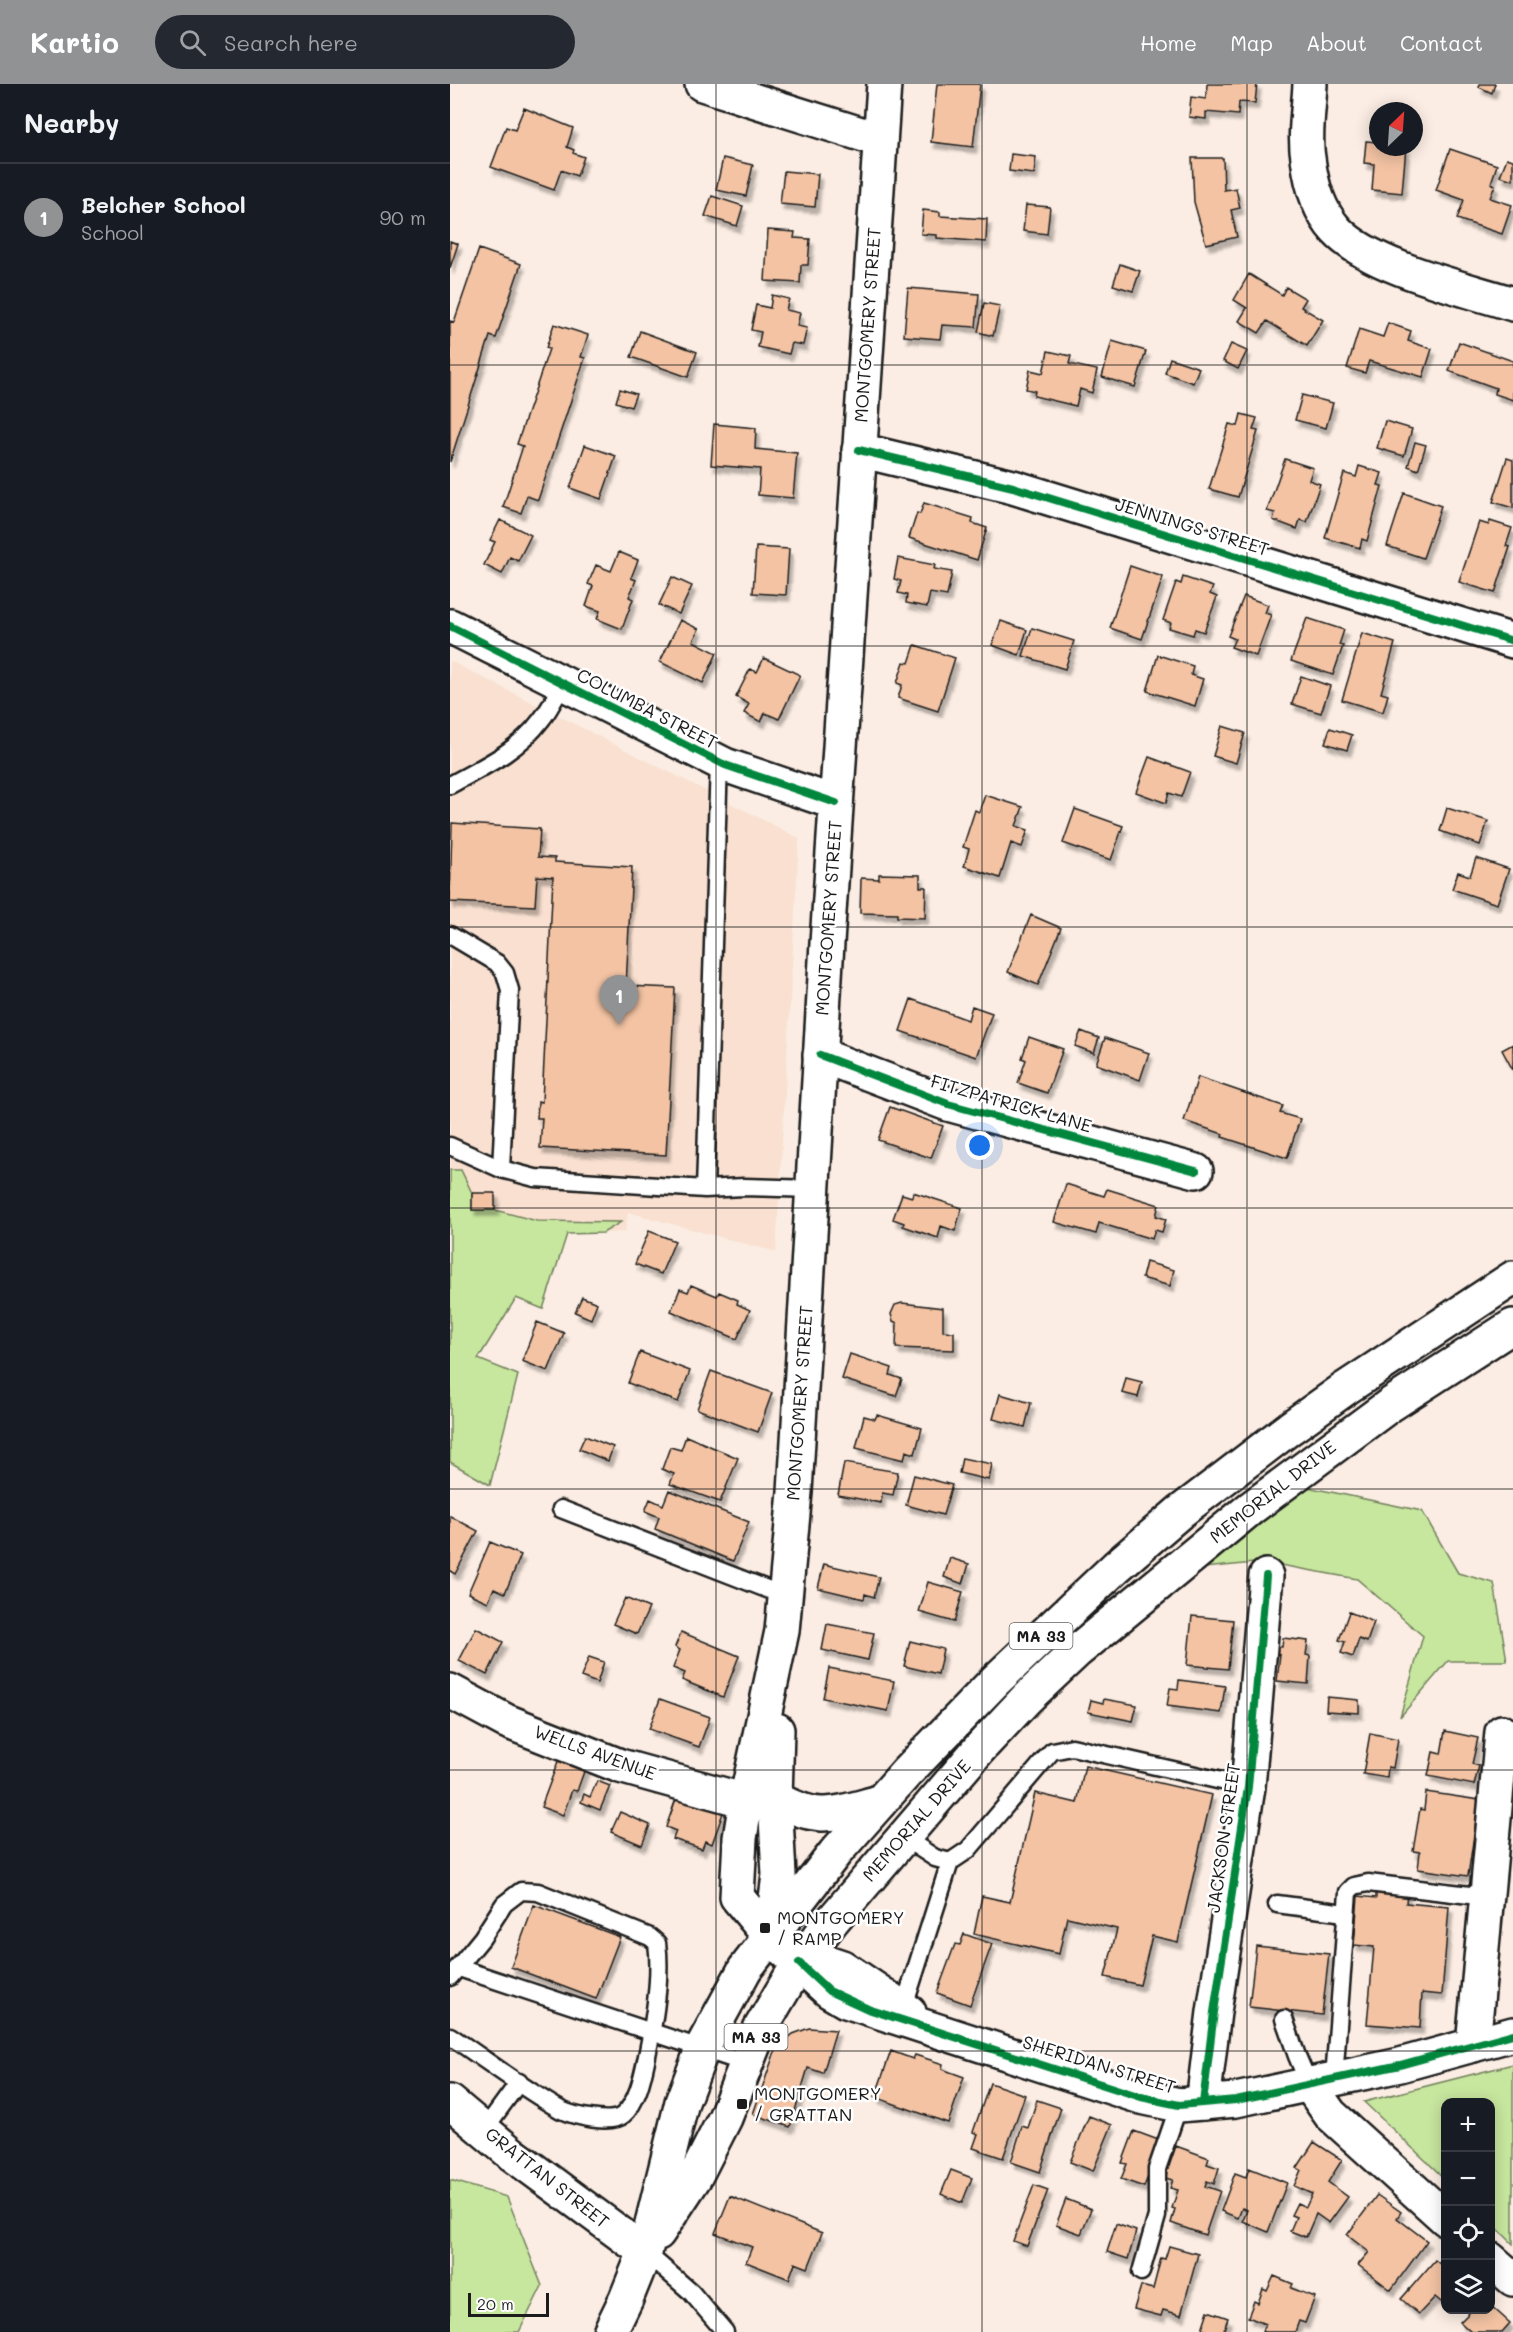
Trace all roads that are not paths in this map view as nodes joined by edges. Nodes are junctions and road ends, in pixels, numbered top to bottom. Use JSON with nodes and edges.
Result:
{"nodes":[{"id":1,"x":702,"y":84,"type":"edge"},
{"id":2,"x":884,"y":84,"type":"edge"},
{"id":3,"x":1310,"y":84,"type":"edge"},
{"id":4,"x":880,"y":140,"type":"junction"},
{"id":5,"x":1513,"y":304,"type":"edge"},
{"id":6,"x":859,"y":450,"type":"junction"},
{"id":7,"x":450,"y":626,"type":"edge"},
{"id":8,"x":1513,"y":641,"type":"edge"},
{"id":9,"x":563,"y":684,"type":"junction"},
{"id":10,"x":719,"y":762,"type":"junction"},
{"id":11,"x":450,"y":785,"type":"edge"},
{"id":12,"x":836,"y":803,"type":"junction"},
{"id":13,"x":450,"y":935,"type":"edge"},
{"id":14,"x":820,"y":1054,"type":"junction"},
{"id":15,"x":450,"y":1146,"type":"edge"},
{"id":16,"x":501,"y":1169,"type":"junction"},
{"id":17,"x":1197,"y":1171,"type":"dead end"},
{"id":18,"x":705,"y":1189,"type":"junction"},
{"id":19,"x":813,"y":1189,"type":"junction"},
{"id":20,"x":1513,"y":1278,"type":"edge"},
{"id":21,"x":1513,"y":1326,"type":"edge"},
{"id":22,"x":561,"y":1509,"type":"dead end"},
{"id":23,"x":1266,"y":1576,"type":"dead end"},
{"id":24,"x":785,"y":1596,"type":"junction"},
{"id":25,"x":450,"y":1691,"type":"edge"},
{"id":26,"x":1502,"y":1732,"type":"dead end"},
{"id":27,"x":1248,"y":1787,"type":"junction"},
{"id":28,"x":760,"y":1800,"type":"junction"},
{"id":29,"x":880,"y":1802,"type":"junction"},
{"id":30,"x":903,"y":1837,"type":"junction"},
{"id":31,"x":950,"y":1862,"type":"junction"},
{"id":32,"x":1487,"y":1897,"type":"junction"},
{"id":33,"x":1277,"y":1904,"type":"dead end"},
{"id":34,"x":1345,"y":1913,"type":"junction"},
{"id":35,"x":771,"y":1938,"type":"junction"},
{"id":36,"x":799,"y":1963,"type":"junction"},
{"id":37,"x":455,"y":1972,"type":"edge"},
{"id":38,"x":902,"y":2014,"type":"junction"},
{"id":39,"x":1284,"y":2019,"type":"dead end"},
{"id":40,"x":652,"y":2033,"type":"junction"},
{"id":41,"x":1513,"y":2034,"type":"edge"},
{"id":42,"x":450,"y":2036,"type":"edge"},
{"id":43,"x":1473,"y":2045,"type":"junction"},
{"id":44,"x":702,"y":2050,"type":"junction"},
{"id":45,"x":745,"y":2063,"type":"junction"},
{"id":46,"x":519,"y":2082,"type":"junction"},
{"id":47,"x":1321,"y":2082,"type":"junction"},
{"id":48,"x":450,"y":2102,"type":"edge"},
{"id":49,"x":1191,"y":2104,"type":"junction"},
{"id":50,"x":484,"y":2130,"type":"junction"},
{"id":51,"x":673,"y":2139,"type":"junction"},
{"id":52,"x":707,"y":2152,"type":"junction"},
{"id":53,"x":1441,"y":2214,"type":"edge"},
{"id":54,"x":645,"y":2252,"type":"junction"},
{"id":55,"x":1492,"y":2260,"type":"edge"},
{"id":56,"x":1141,"y":2272,"type":"dead end"},
{"id":57,"x":1513,"y":2279,"type":"edge"},
{"id":58,"x":610,"y":2332,"type":"edge"},
{"id":59,"x":725,"y":2332,"type":"edge"}],
"edges":[{"from":1,"to":4,"type":"main road"},
{"from":2,"to":4,"type":"main road","name":"MONTGOMERY STREET"},
{"from":3,"to":5,"type":"main road"},
{"from":4,"to":6,"type":"main road","name":"MONTGOMERY STREET"},
{"from":6,"to":8,"type":"main road","name":"JENNINGS STREET"},
{"from":6,"to":12,"type":"main road","name":"MONTGOMERY STREET"},
{"from":7,"to":9,"type":"main road","name":"COLUMBA STREET"},
{"from":9,"to":10,"type":"main road","name":"COLUMBA STREET"},
{"from":9,"to":11,"type":"lane"},
{"from":10,"to":12,"type":"main road","name":"COLUMBA STREET"},
{"from":10,"to":18,"type":"lane"},
{"from":12,"to":14,"type":"main road","name":"MONTGOMERY STREET"},
{"from":13,"to":16,"type":"lane"},
{"from":14,"to":17,"type":"main road","name":"FITZPATRICK LANE"},
{"from":14,"to":19,"type":"main road","name":"MONTGOMERY STREET"},
{"from":15,"to":16,"type":"lane"},
{"from":16,"to":18,"type":"lane"},
{"from":18,"to":19,"type":"lane"},
{"from":19,"to":24,"type":"main road","name":"MONTGOMERY STREET"},
{"from":20,"to":29,"type":"main road","name":"MEMORIAL DRIVE","number":"MA 33"},
{"from":21,"to":30,"type":"main road","name":"MEMORIAL DRIVE","number":"MA 33"},
{"from":22,"to":24,"type":"lane"},
{"from":23,"to":27,"type":"main road","name":"JACKSON STREET"},
{"from":24,"to":28,"type":"main road","name":"MONTGOMERY STREET"},
{"from":25,"to":28,"type":"main road","name":"WELLS AVENUE"},
{"from":26,"to":32,"type":"main road"},
{"from":27,"to":31,"type":"lane"},
{"from":27,"to":49,"type":"main road","name":"JACKSON STREET"},
{"from":28,"to":29,"type":"main road"},
{"from":28,"to":35,"type":"main road","name":"MONTGOMERY STREET"},
{"from":28,"to":35,"type":"main road","name":"MONTGOMERY STREET"},
{"from":29,"to":35,"type":"main road","name":"MEMORIAL DRIVE","number":"MA 33"},
{"from":30,"to":31,"type":"lane"},
{"from":30,"to":36,"type":"main road","name":"MEMORIAL DRIVE","number":"MA 33"},
{"from":31,"to":38,"type":"lane"},
{"from":32,"to":34,"type":"lane"},
{"from":32,"to":43,"type":"main road"},
{"from":33,"to":34,"type":"lane"},
{"from":34,"to":47,"type":"lane"},
{"from":35,"to":36,"type":"main road"},
{"from":35,"to":44,"type":"main road","name":"MEMORIAL DRIVE","number":"MA 33"},
{"from":36,"to":38,"type":"main road","name":"SHERIDAN STREET"},
{"from":36,"to":45,"type":"main road","name":"MEMORIAL DRIVE","number":"MA 33"},
{"from":37,"to":40,"type":"lane"},
{"from":37,"to":40,"type":"lane"},
{"from":38,"to":49,"type":"main road","name":"SHERIDAN STREET"},
{"from":39,"to":47,"type":"lane"},
{"from":40,"to":44,"type":"lane"},
{"from":40,"to":46,"type":"lane"},
{"from":41,"to":43,"type":"main road","name":"SHERIDAN STREET"},
{"from":42,"to":46,"type":"lane"},
{"from":43,"to":47,"type":"main road","name":"SHERIDAN STREET"},
{"from":44,"to":45,"type":"lane"},
{"from":44,"to":51,"type":"main road","name":"MEMORIAL DRIVE","number":"MA 33"},
{"from":45,"to":52,"type":"main road","name":"MEMORIAL DRIVE","number":"MA 33"},
{"from":46,"to":50,"type":"lane"},
{"from":47,"to":49,"type":"main road","name":"SHERIDAN STREET"},
{"from":47,"to":53,"type":"main road"},
{"from":48,"to":50,"type":"main road","name":"GRATTAN STREET"},
{"from":49,"to":56,"type":"lane"},
{"from":50,"to":54,"type":"main road","name":"GRATTAN STREET"},
{"from":51,"to":52,"type":"main road"},
{"from":51,"to":54,"type":"main road","name":"MEMORIAL DRIVE","number":"MA 33"},
{"from":52,"to":54,"type":"main road","name":"MEMORIAL DRIVE","number":"MA 33"},
{"from":54,"to":58,"type":"main road"},
{"from":54,"to":59,"type":"lane"},
{"from":55,"to":57,"type":"main road"}]}
